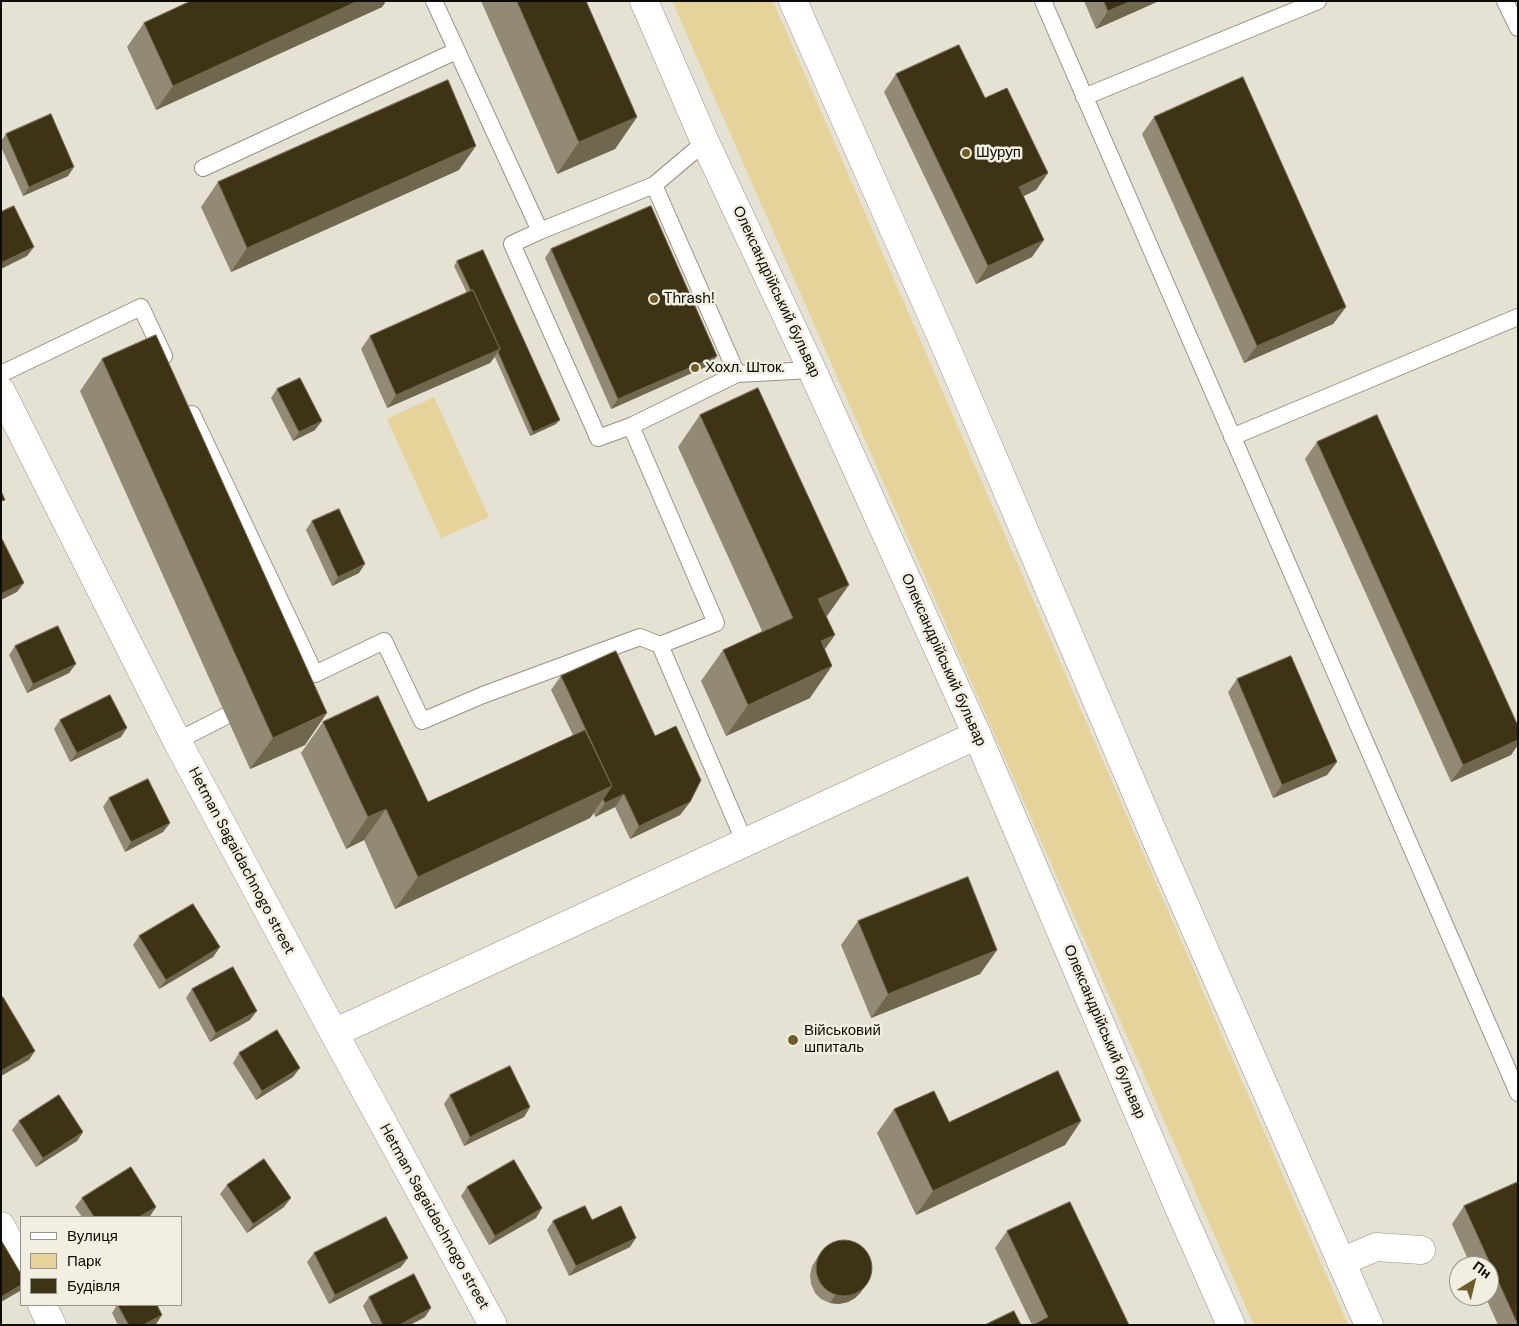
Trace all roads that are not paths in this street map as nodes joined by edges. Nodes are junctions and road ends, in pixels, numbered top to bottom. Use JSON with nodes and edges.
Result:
{"nodes":[{"id":1,"x":434,"y":1,"type":"edge"},
{"id":2,"x":644,"y":1,"type":"edge"},
{"id":3,"x":793,"y":1,"type":"edge"},
{"id":4,"x":1043,"y":1,"type":"edge"},
{"id":5,"x":1318,"y":1,"type":"edge"},
{"id":6,"x":1506,"y":1,"type":"edge"},
{"id":7,"x":1518,"y":28,"type":"edge"},
{"id":8,"x":456,"y":51,"type":"junction"},
{"id":9,"x":1084,"y":97,"type":"junction"},
{"id":10,"x":705,"y":142,"type":"junction"},
{"id":11,"x":203,"y":168,"type":"dead end"},
{"id":12,"x":654,"y":185,"type":"junction"},
{"id":13,"x":540,"y":231,"type":"junction"},
{"id":14,"x":1518,"y":317,"type":"edge"},
{"id":15,"x":170,"y":370,"type":"edge"},
{"id":16,"x":812,"y":370,"type":"junction"},
{"id":17,"x":1,"y":374,"type":"edge"},
{"id":18,"x":737,"y":374,"type":"junction"},
{"id":19,"x":1,"y":391,"type":"edge"},
{"id":20,"x":183,"y":396,"type":"edge"},
{"id":21,"x":631,"y":426,"type":"junction"},
{"id":22,"x":1232,"y":437,"type":"junction"},
{"id":23,"x":660,"y":645,"type":"junction"},
{"id":24,"x":315,"y":674,"type":"junction"},
{"id":25,"x":297,"y":682,"type":"edge"},
{"id":26,"x":226,"y":716,"type":"dead end"},
{"id":27,"x":977,"y":735,"type":"junction"},
{"id":28,"x":177,"y":741,"type":"junction"},
{"id":29,"x":745,"y":843,"type":"junction"},
{"id":30,"x":334,"y":1033,"type":"junction"},
{"id":31,"x":1518,"y":1093,"type":"edge"},
{"id":32,"x":1,"y":1226,"type":"edge"},
{"id":33,"x":1421,"y":1250,"type":"dead end"},
{"id":34,"x":1341,"y":1262,"type":"junction"},
{"id":35,"x":20,"y":1263,"type":"edge"},
{"id":36,"x":42,"y":1306,"type":"edge"},
{"id":37,"x":52,"y":1325,"type":"edge"},
{"id":38,"x":493,"y":1325,"type":"edge"},
{"id":39,"x":1231,"y":1325,"type":"edge"},
{"id":40,"x":1369,"y":1325,"type":"edge"}],
"edges":[{"from":1,"to":8,"type":"lane"},
{"from":2,"to":10,"type":"main road","name":"Олександрійський бульвар"},
{"from":3,"to":34,"type":"main road"},
{"from":4,"to":9,"type":"lane"},
{"from":5,"to":9,"type":"lane"},
{"from":6,"to":7,"type":"lane"},
{"from":8,"to":11,"type":"lane"},
{"from":8,"to":13,"type":"lane"},
{"from":9,"to":22,"type":"lane"},
{"from":10,"to":12,"type":"lane"},
{"from":10,"to":16,"type":"main road","name":"Олександрійський бульвар"},
{"from":12,"to":13,"type":"lane"},
{"from":12,"to":18,"type":"lane"},
{"from":13,"to":21,"type":"lane"},
{"from":14,"to":22,"type":"lane"},
{"from":15,"to":17,"type":"lane"},
{"from":16,"to":18,"type":"lane"},
{"from":16,"to":27,"type":"main road","name":"Олександрійський бульвар"},
{"from":18,"to":21,"type":"lane"},
{"from":19,"to":28,"type":"main road","name":"Hetman Sagaidachnogo street"},
{"from":20,"to":24,"type":"lane"},
{"from":21,"to":23,"type":"lane"},
{"from":22,"to":31,"type":"lane"},
{"from":23,"to":24,"type":"lane"},
{"from":23,"to":29,"type":"lane"},
{"from":24,"to":25,"type":"lane"},
{"from":26,"to":28,"type":"lane"},
{"from":27,"to":29,"type":"main road"},
{"from":27,"to":39,"type":"main road","name":"Олександрійський бульвар"},
{"from":28,"to":30,"type":"main road","name":"Hetman Sagaidachnogo street"},
{"from":29,"to":30,"type":"main road"},
{"from":30,"to":38,"type":"main road","name":"Hetman Sagaidachnogo street"},
{"from":32,"to":35,"type":"main road"},
{"from":33,"to":34,"type":"main road"},
{"from":34,"to":40,"type":"main road"},
{"from":36,"to":37,"type":"main road"}]}
